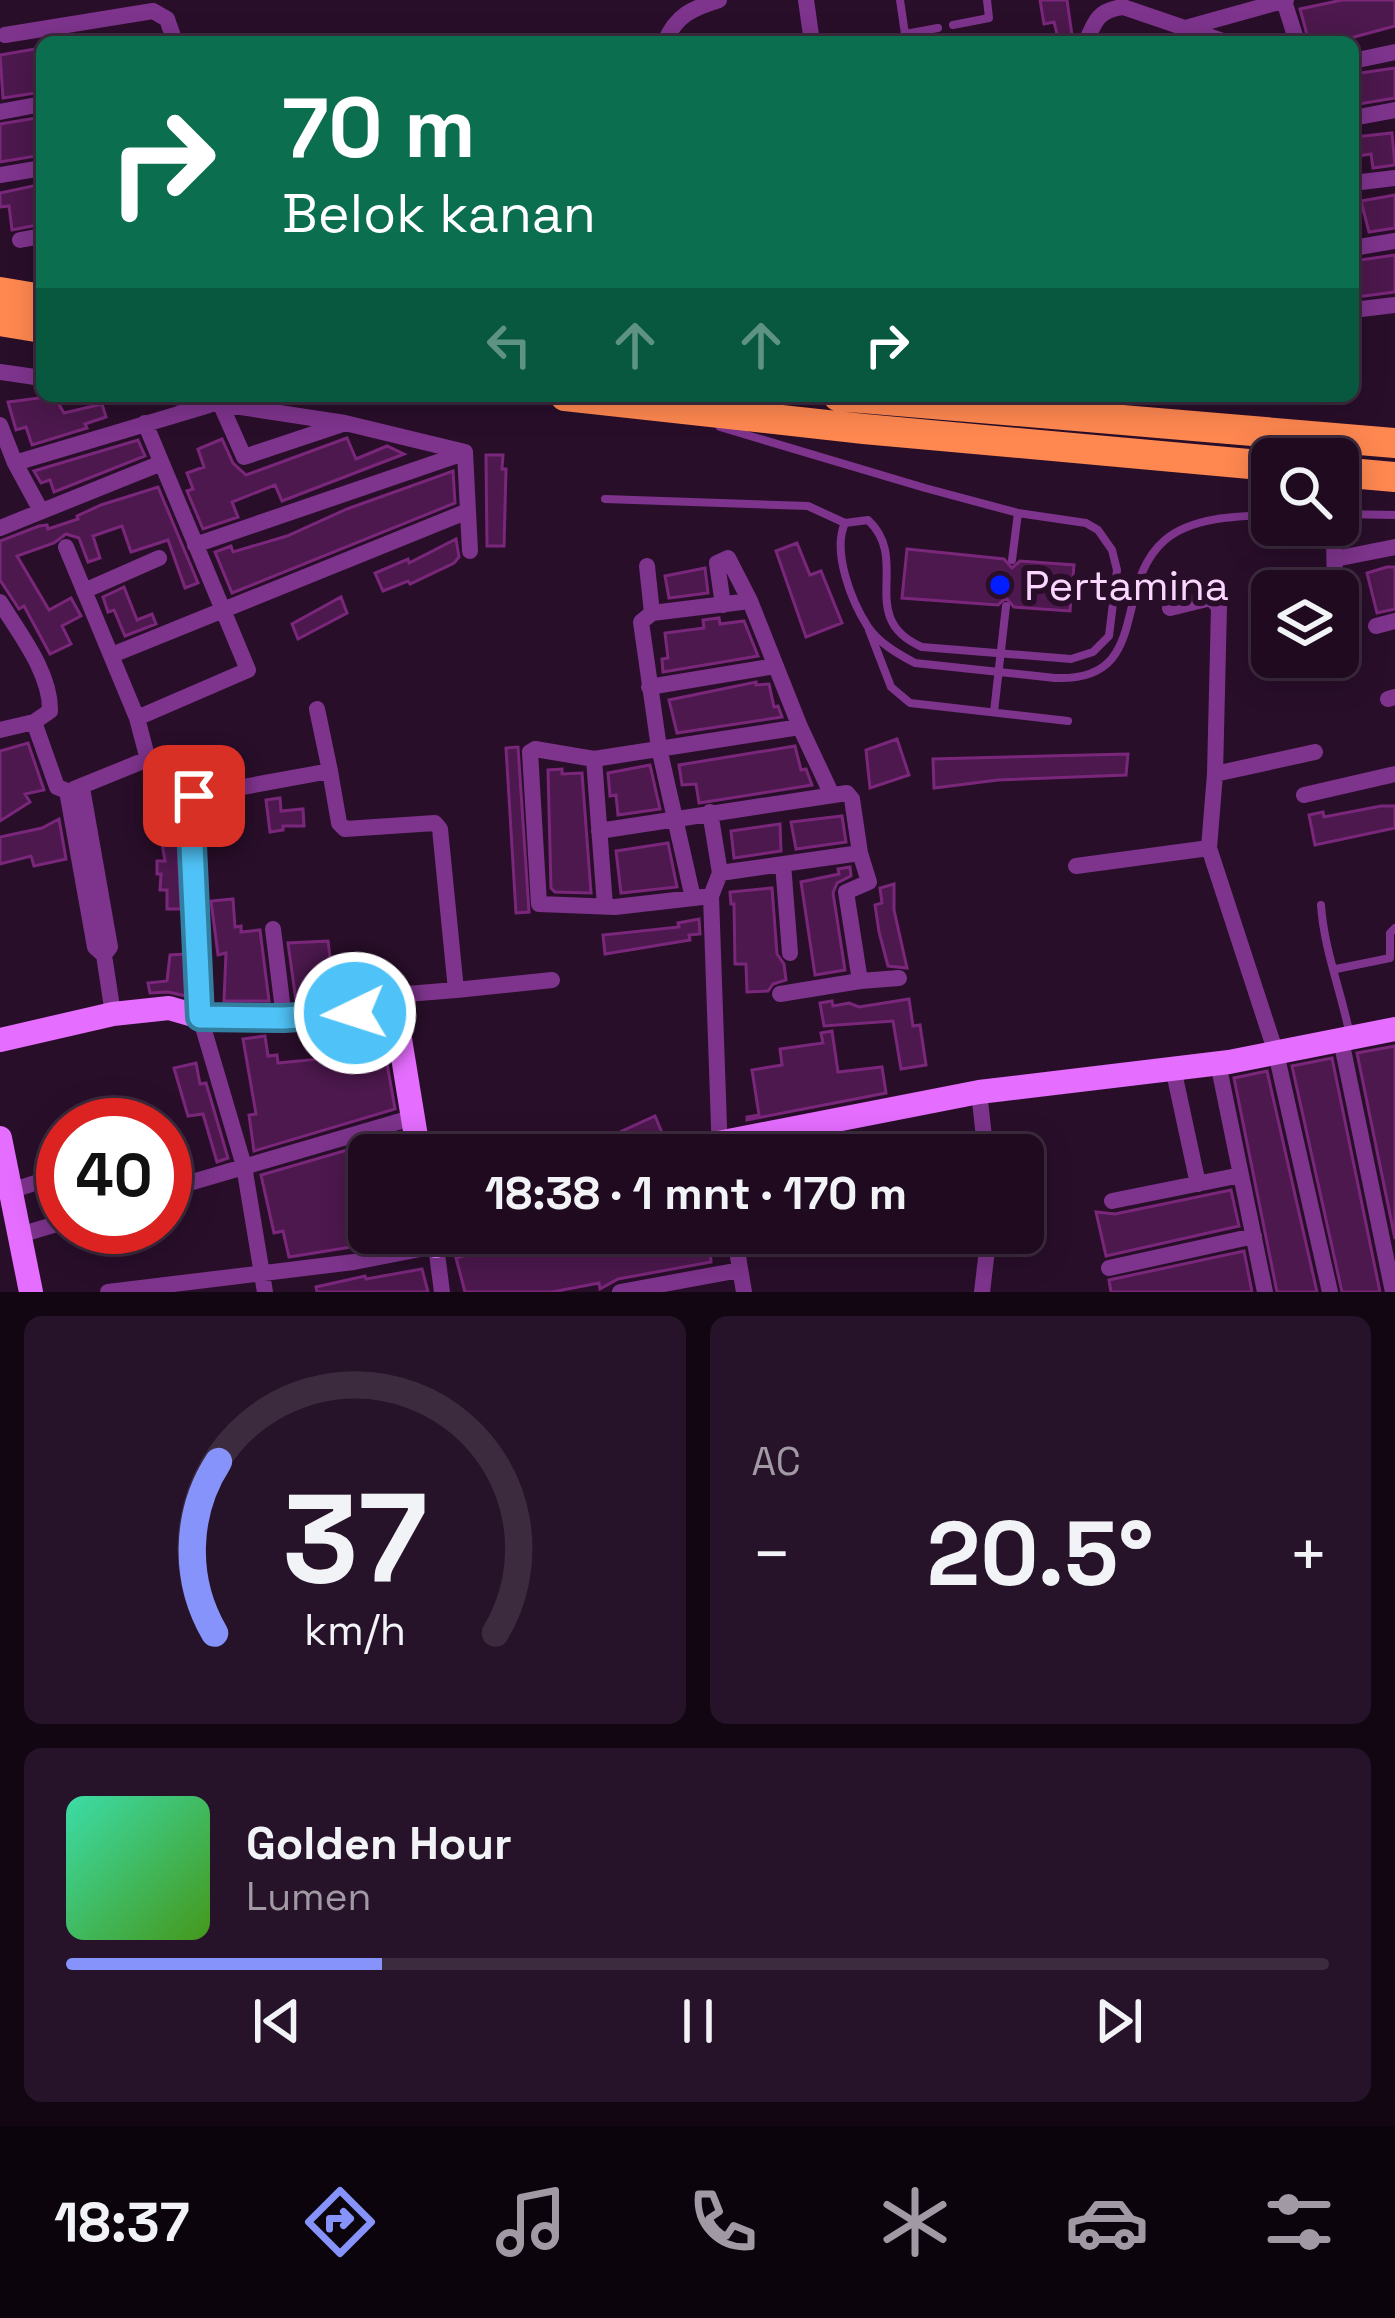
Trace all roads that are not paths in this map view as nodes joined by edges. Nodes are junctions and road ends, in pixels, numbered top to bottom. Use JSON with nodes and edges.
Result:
{"nodes":[{"id":1,"x":719,"y":0,"type":"edge"},
{"id":2,"x":806,"y":0,"type":"edge"},
{"id":3,"x":900,"y":0,"type":"edge"},
{"id":4,"x":987,"y":0,"type":"edge"},
{"id":5,"x":1172,"y":0,"type":"edge"},
{"id":6,"x":1285,"y":0,"type":"edge"},
{"id":7,"x":162,"y":8,"type":"edge"},
{"id":8,"x":952,"y":25,"type":"dead end"},
{"id":9,"x":1181,"y":25,"type":"junction"},
{"id":10,"x":938,"y":28,"type":"dead end"},
{"id":11,"x":4,"y":35,"type":"dead end"},
{"id":12,"x":668,"y":36,"type":"edge"},
{"id":13,"x":811,"y":36,"type":"edge"},
{"id":14,"x":1088,"y":36,"type":"edge"},
{"id":15,"x":1210,"y":36,"type":"edge"},
{"id":16,"x":1295,"y":36,"type":"edge"},
{"id":17,"x":1395,"y":52,"type":"edge"},
{"id":18,"x":1359,"y":60,"type":"edge"},
{"id":19,"x":36,"y":105,"type":"edge"},
{"id":20,"x":1395,"y":110,"type":"edge"},
{"id":21,"x":0,"y":112,"type":"edge"},
{"id":22,"x":1359,"y":117,"type":"edge"},
{"id":23,"x":36,"y":169,"type":"edge"},
{"id":24,"x":0,"y":175,"type":"edge"},
{"id":25,"x":1395,"y":178,"type":"edge"},
{"id":26,"x":1359,"y":182,"type":"edge"},
{"id":27,"x":36,"y":237,"type":"edge"},
{"id":28,"x":20,"y":240,"type":"dead end"},
{"id":29,"x":1395,"y":242,"type":"edge"},
{"id":30,"x":1359,"y":247,"type":"edge"},
{"id":31,"x":0,"y":292,"type":"edge"},
{"id":32,"x":36,"y":298,"type":"edge"},
{"id":33,"x":1395,"y":305,"type":"edge"},
{"id":34,"x":1359,"y":309,"type":"edge"},
{"id":35,"x":0,"y":320,"type":"edge"},
{"id":36,"x":36,"y":327,"type":"edge"},
{"id":37,"x":0,"y":372,"type":"edge"},
{"id":38,"x":36,"y":377,"type":"edge"},
{"id":39,"x":211,"y":402,"type":"edge"},
{"id":40,"x":616,"y":402,"type":"edge"},
{"id":41,"x":911,"y":402,"type":"edge"},
{"id":42,"x":218,"y":403,"type":"junction"},
{"id":43,"x":658,"y":407,"type":"junction"},
{"id":44,"x":145,"y":423,"type":"junction"},
{"id":45,"x":345,"y":423,"type":"junction"},
{"id":46,"x":0,"y":425,"type":"edge"},
{"id":47,"x":1395,"y":442,"type":"edge"},
{"id":48,"x":465,"y":452,"type":"junction"},
{"id":49,"x":15,"y":464,"type":"junction"},
{"id":50,"x":159,"y":464,"type":"junction"},
{"id":51,"x":1251,"y":464,"type":"edge"},
{"id":52,"x":1359,"y":474,"type":"edge"},
{"id":53,"x":1395,"y":477,"type":"edge"},
{"id":54,"x":605,"y":499,"type":"dead end"},
{"id":55,"x":40,"y":509,"type":"junction"},
{"id":56,"x":468,"y":511,"type":"junction"},
{"id":57,"x":1018,"y":513,"type":"junction"},
{"id":58,"x":1359,"y":514,"type":"edge"},
{"id":59,"x":1395,"y":515,"type":"edge"},
{"id":60,"x":1251,"y":517,"type":"edge"},
{"id":61,"x":845,"y":523,"type":"junction"},
{"id":62,"x":0,"y":528,"type":"edge"},
{"id":63,"x":195,"y":545,"type":"junction"},
{"id":64,"x":1334,"y":546,"type":"edge"},
{"id":65,"x":66,"y":547,"type":"dead end"},
{"id":66,"x":1395,"y":547,"type":"edge"},
{"id":67,"x":470,"y":551,"type":"dead end"},
{"id":68,"x":160,"y":558,"type":"dead end"},
{"id":69,"x":1335,"y":559,"type":"junction"},
{"id":70,"x":1012,"y":560,"type":"dead end"},
{"id":71,"x":647,"y":566,"type":"dead end"},
{"id":72,"x":1335,"y":570,"type":"edge"},
{"id":73,"x":84,"y":591,"type":"junction"},
{"id":74,"x":750,"y":601,"type":"junction"},
{"id":75,"x":0,"y":602,"type":"edge"},
{"id":76,"x":723,"y":605,"type":"junction"},
{"id":77,"x":1006,"y":606,"type":"dead end"},
{"id":78,"x":1170,"y":608,"type":"dead end"},
{"id":79,"x":223,"y":609,"type":"junction"},
{"id":80,"x":652,"y":614,"type":"junction"},
{"id":81,"x":1395,"y":621,"type":"edge"},
{"id":82,"x":1376,"y":626,"type":"dead end"},
{"id":83,"x":868,"y":628,"type":"junction"},
{"id":84,"x":1001,"y":654,"type":"junction"},
{"id":85,"x":112,"y":655,"type":"junction"},
{"id":86,"x":775,"y":667,"type":"junction"},
{"id":87,"x":999,"y":672,"type":"junction"},
{"id":88,"x":650,"y":687,"type":"junction"},
{"id":89,"x":317,"y":709,"type":"dead end"},
{"id":90,"x":994,"y":712,"type":"junction"},
{"id":91,"x":137,"y":718,"type":"junction"},
{"id":92,"x":1067,"y":721,"type":"dead end"},
{"id":93,"x":34,"y":722,"type":"junction"},
{"id":94,"x":800,"y":727,"type":"junction"},
{"id":95,"x":0,"y":730,"type":"edge"},
{"id":96,"x":659,"y":748,"type":"junction"},
{"id":97,"x":1315,"y":752,"type":"dead end"},
{"id":98,"x":594,"y":759,"type":"junction"},
{"id":99,"x":330,"y":771,"type":"junction"},
{"id":100,"x":1215,"y":774,"type":"junction"},
{"id":101,"x":1395,"y":774,"type":"edge"},
{"id":102,"x":74,"y":789,"type":"junction"},
{"id":103,"x":832,"y":794,"type":"junction"},
{"id":104,"x":1304,"y":795,"type":"dead end"},
{"id":105,"x":710,"y":812,"type":"junction"},
{"id":106,"x":674,"y":817,"type":"junction"},
{"id":107,"x":598,"y":831,"type":"junction"},
{"id":108,"x":1209,"y":848,"type":"junction"},
{"id":109,"x":860,"y":853,"type":"junction"},
{"id":110,"x":783,"y":864,"type":"junction"},
{"id":111,"x":1076,"y":866,"type":"dead end"},
{"id":112,"x":720,"y":873,"type":"junction"},
{"id":113,"x":702,"y":897,"type":"junction"},
{"id":114,"x":1321,"y":905,"type":"dead end"},
{"id":115,"x":605,"y":906,"type":"junction"},
{"id":116,"x":1395,"y":928,"type":"edge"},
{"id":117,"x":273,"y":929,"type":"dead end"},
{"id":118,"x":790,"y":953,"type":"dead end"},
{"id":119,"x":1336,"y":969,"type":"junction"},
{"id":120,"x":899,"y":978,"type":"dead end"},
{"id":121,"x":552,"y":980,"type":"dead end"},
{"id":122,"x":860,"y":981,"type":"junction"},
{"id":123,"x":456,"y":990,"type":"junction"},
{"id":124,"x":781,"y":994,"type":"dead end"},
{"id":125,"x":391,"y":1011,"type":"junction"},
{"id":126,"x":113,"y":1014,"type":"junction"},
{"id":127,"x":200,"y":1017,"type":"junction"},
{"id":128,"x":284,"y":1018,"type":"junction"},
{"id":129,"x":1395,"y":1030,"type":"edge"},
{"id":130,"x":1346,"y":1039,"type":"junction"},
{"id":131,"x":0,"y":1040,"type":"edge"},
{"id":132,"x":1276,"y":1053,"type":"junction"},
{"id":133,"x":1218,"y":1063,"type":"junction"},
{"id":134,"x":1173,"y":1068,"type":"junction"},
{"id":135,"x":980,"y":1092,"type":"junction"},
{"id":136,"x":412,"y":1118,"type":"junction"},
{"id":137,"x":415,"y":1134,"type":"edge"},
{"id":138,"x":718,"y":1134,"type":"edge"},
{"id":139,"x":788,"y":1134,"type":"edge"},
{"id":140,"x":984,"y":1134,"type":"edge"},
{"id":141,"x":0,"y":1138,"type":"edge"},
{"id":142,"x":244,"y":1166,"type":"junction"},
{"id":143,"x":1241,"y":1175,"type":"junction"},
{"id":144,"x":36,"y":1178,"type":"edge"},
{"id":145,"x":192,"y":1182,"type":"edge"},
{"id":146,"x":6,"y":1183,"type":"edge"},
{"id":147,"x":1198,"y":1184,"type":"junction"},
{"id":148,"x":1112,"y":1202,"type":"dead end"},
{"id":149,"x":36,"y":1230,"type":"edge"},
{"id":150,"x":20,"y":1235,"type":"junction"},
{"id":151,"x":1254,"y":1236,"type":"junction"},
{"id":152,"x":382,"y":1254,"type":"edge"},
{"id":153,"x":437,"y":1254,"type":"edge"},
{"id":154,"x":737,"y":1254,"type":"edge"},
{"id":155,"x":987,"y":1254,"type":"edge"},
{"id":156,"x":1109,"y":1268,"type":"dead end"},
{"id":157,"x":740,"y":1270,"type":"junction"},
{"id":158,"x":262,"y":1272,"type":"junction"},
{"id":159,"x":31,"y":1292,"type":"edge"},
{"id":160,"x":108,"y":1292,"type":"edge"},
{"id":161,"x":266,"y":1292,"type":"edge"},
{"id":162,"x":442,"y":1292,"type":"edge"},
{"id":163,"x":626,"y":1292,"type":"edge"},
{"id":164,"x":745,"y":1292,"type":"edge"},
{"id":165,"x":982,"y":1292,"type":"edge"},
{"id":166,"x":1265,"y":1292,"type":"edge"},
{"id":167,"x":1330,"y":1292,"type":"edge"},
{"id":168,"x":1393,"y":1292,"type":"edge"}],
"edges":[{"from":1,"to":12,"type":"street"},
{"from":2,"to":13,"type":"street"},
{"from":3,"to":10,"type":"lane"},
{"from":4,"to":8,"type":"lane"},
{"from":5,"to":9,"type":"street"},
{"from":6,"to":9,"type":"street"},
{"from":6,"to":16,"type":"street"},
{"from":7,"to":11,"type":"street"},
{"from":9,"to":14,"type":"street"},
{"from":9,"to":15,"type":"street"},
{"from":17,"to":18,"type":"street"},
{"from":19,"to":21,"type":"street"},
{"from":20,"to":22,"type":"street"},
{"from":23,"to":24,"type":"street"},
{"from":25,"to":26,"type":"street"},
{"from":27,"to":28,"type":"street"},
{"from":29,"to":30,"type":"street"},
{"from":31,"to":32,"type":"highway"},
{"from":33,"to":34,"type":"street"},
{"from":35,"to":36,"type":"highway"},
{"from":37,"to":38,"type":"street"},
{"from":39,"to":42,"type":"street"},
{"from":40,"to":43,"type":"highway"},
{"from":41,"to":47,"type":"highway"},
{"from":42,"to":44,"type":"street"},
{"from":42,"to":45,"type":"street"},
{"from":42,"to":45,"type":"street"},
{"from":43,"to":51,"type":"highway"},
{"from":43,"to":57,"type":"lane"},
{"from":44,"to":49,"type":"street"},
{"from":44,"to":50,"type":"street"},
{"from":45,"to":48,"type":"street"},
{"from":46,"to":49,"type":"street"},
{"from":48,"to":56,"type":"street"},
{"from":48,"to":63,"type":"street"},
{"from":49,"to":55,"type":"street"},
{"from":50,"to":55,"type":"street"},
{"from":50,"to":63,"type":"street"},
{"from":52,"to":53,"type":"highway"},
{"from":54,"to":61,"type":"lane"},
{"from":55,"to":62,"type":"street"},
{"from":56,"to":67,"type":"street"},
{"from":56,"to":79,"type":"street"},
{"from":57,"to":70,"type":"lane"},
{"from":57,"to":84,"type":"lane"},
{"from":58,"to":59,"type":"lane"},
{"from":60,"to":87,"type":"lane"},
{"from":61,"to":83,"type":"lane"},
{"from":61,"to":84,"type":"lane"},
{"from":63,"to":79,"type":"street"},
{"from":64,"to":69,"type":"street"},
{"from":65,"to":73,"type":"street"},
{"from":66,"to":69,"type":"street"},
{"from":68,"to":73,"type":"street"},
{"from":69,"to":72,"type":"street"},
{"from":71,"to":80,"type":"street"},
{"from":73,"to":85,"type":"street"},
{"from":74,"to":76,"type":"street"},
{"from":74,"to":76,"type":"street"},
{"from":74,"to":86,"type":"street"},
{"from":75,"to":93,"type":"street"},
{"from":76,"to":80,"type":"street"},
{"from":77,"to":84,"type":"lane"},
{"from":78,"to":100,"type":"street"},
{"from":79,"to":85,"type":"street"},
{"from":79,"to":91,"type":"street"},
{"from":80,"to":88,"type":"street"},
{"from":81,"to":82,"type":"street"},
{"from":83,"to":87,"type":"lane"},
{"from":83,"to":90,"type":"lane"},
{"from":84,"to":87,"type":"lane"},
{"from":85,"to":91,"type":"street"},
{"from":86,"to":88,"type":"street"},
{"from":86,"to":94,"type":"street"},
{"from":87,"to":90,"type":"lane"},
{"from":88,"to":96,"type":"street"},
{"from":89,"to":99,"type":"street"},
{"from":90,"to":92,"type":"lane"},
{"from":91,"to":102,"type":"street"},
{"from":93,"to":95,"type":"street"},
{"from":93,"to":102,"type":"street"},
{"from":94,"to":96,"type":"street"},
{"from":94,"to":103,"type":"street"},
{"from":96,"to":98,"type":"street"},
{"from":96,"to":106,"type":"street"},
{"from":97,"to":100,"type":"street"},
{"from":98,"to":107,"type":"street"},
{"from":98,"to":115,"type":"street"},
{"from":99,"to":123,"type":"street"},
{"from":99,"to":127,"type":"street"},
{"from":100,"to":108,"type":"street"},
{"from":101,"to":104,"type":"street"},
{"from":102,"to":126,"type":"street"},
{"from":103,"to":105,"type":"street"},
{"from":103,"to":109,"type":"street"},
{"from":105,"to":106,"type":"street"},
{"from":105,"to":112,"type":"street"},
{"from":106,"to":107,"type":"street"},
{"from":106,"to":113,"type":"street"},
{"from":107,"to":115,"type":"street"},
{"from":108,"to":111,"type":"street"},
{"from":108,"to":132,"type":"street"},
{"from":109,"to":110,"type":"street"},
{"from":109,"to":122,"type":"street"},
{"from":110,"to":112,"type":"street"},
{"from":110,"to":118,"type":"street"},
{"from":112,"to":113,"type":"street"},
{"from":113,"to":115,"type":"street"},
{"from":113,"to":138,"type":"street"},
{"from":114,"to":119,"type":"lane"},
{"from":116,"to":119,"type":"lane"},
{"from":117,"to":128,"type":"street"},
{"from":119,"to":130,"type":"lane"},
{"from":120,"to":122,"type":"street"},
{"from":121,"to":123,"type":"street"},
{"from":122,"to":124,"type":"street"},
{"from":123,"to":125,"type":"street"},
{"from":125,"to":128,"type":"street"},
{"from":125,"to":136,"type":"street"},
{"from":126,"to":127,"type":"street"},
{"from":126,"to":131,"type":"street"},
{"from":127,"to":128,"type":"street"},
{"from":127,"to":142,"type":"street"},
{"from":129,"to":130,"type":"street"},
{"from":130,"to":132,"type":"street"},
{"from":130,"to":168,"type":"street"},
{"from":132,"to":133,"type":"street"},
{"from":132,"to":167,"type":"street"},
{"from":133,"to":134,"type":"street"},
{"from":133,"to":143,"type":"street"},
{"from":134,"to":135,"type":"street"},
{"from":134,"to":147,"type":"street"},
{"from":135,"to":139,"type":"street"},
{"from":135,"to":140,"type":"street"},
{"from":136,"to":137,"type":"street"},
{"from":136,"to":142,"type":"street"},
{"from":141,"to":146,"type":"street"},
{"from":142,"to":145,"type":"street"},
{"from":142,"to":158,"type":"street"},
{"from":143,"to":147,"type":"street"},
{"from":143,"to":151,"type":"street"},
{"from":144,"to":146,"type":"street"},
{"from":146,"to":150,"type":"street"},
{"from":147,"to":148,"type":"street"},
{"from":149,"to":150,"type":"street"},
{"from":150,"to":159,"type":"street"},
{"from":151,"to":156,"type":"street"},
{"from":151,"to":166,"type":"street"},
{"from":152,"to":158,"type":"street"},
{"from":153,"to":162,"type":"street"},
{"from":154,"to":157,"type":"street"},
{"from":155,"to":165,"type":"street"},
{"from":157,"to":163,"type":"street"},
{"from":157,"to":164,"type":"street"},
{"from":158,"to":160,"type":"street"},
{"from":158,"to":161,"type":"street"}]}
